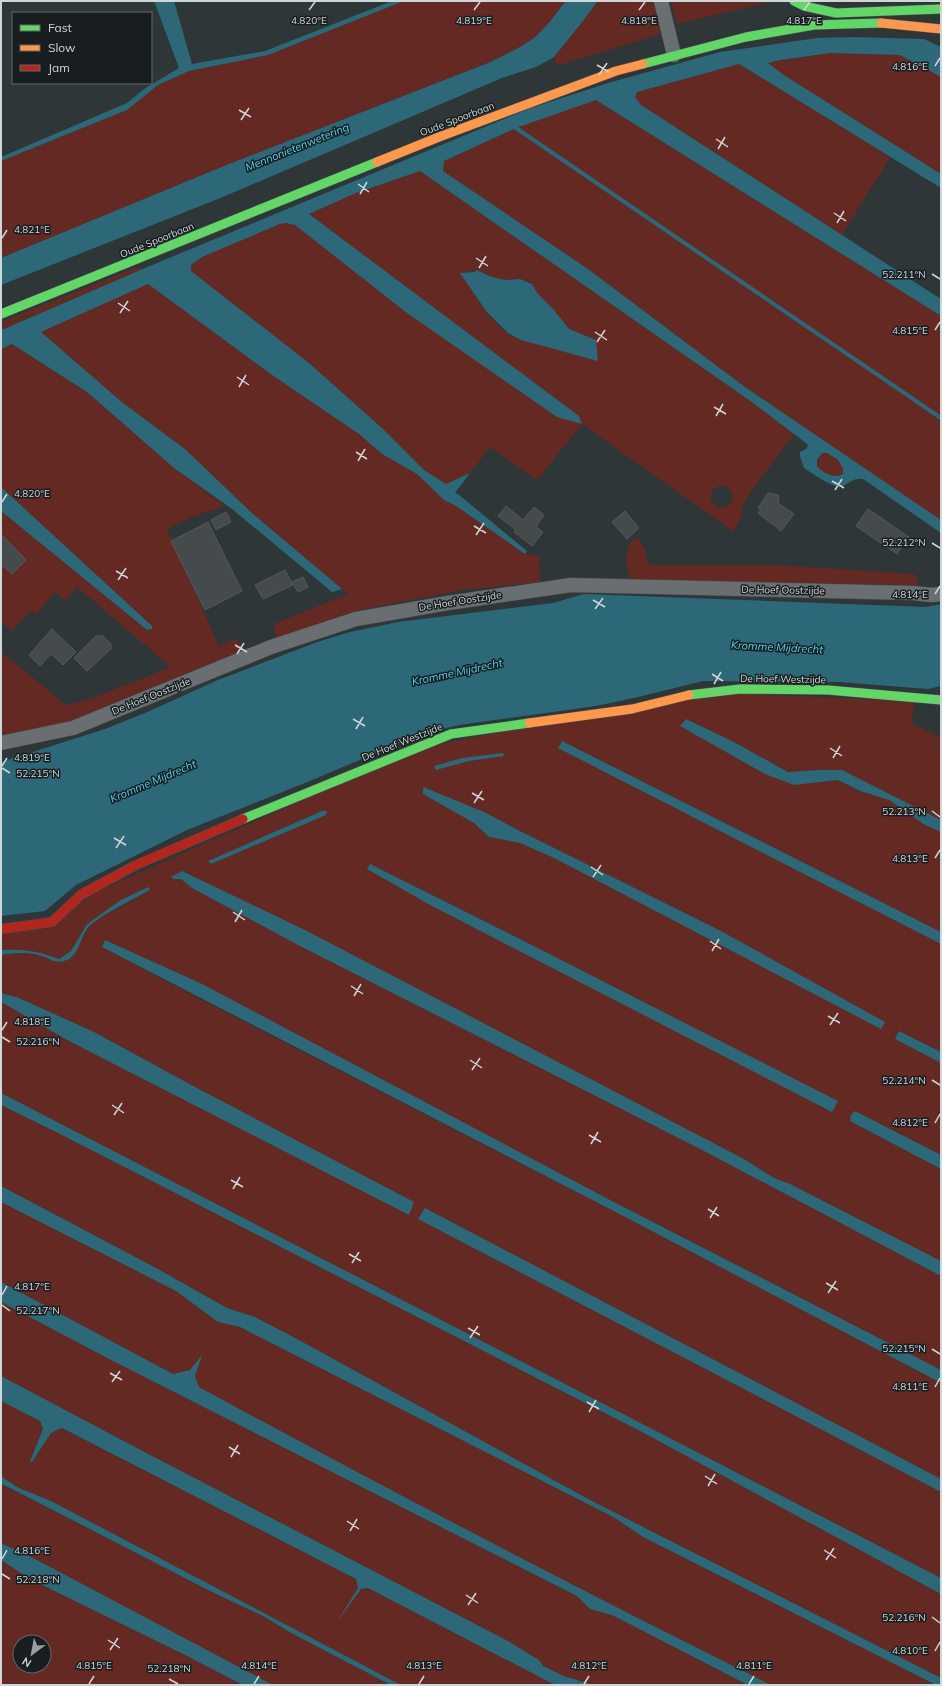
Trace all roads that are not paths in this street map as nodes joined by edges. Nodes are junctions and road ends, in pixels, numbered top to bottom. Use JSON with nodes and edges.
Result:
{"nodes":[{"id":1,"x":661,"y":1,"type":"edge"},
{"id":2,"x":794,"y":1,"type":"edge"},
{"id":3,"x":941,"y":9,"type":"edge"},
{"id":4,"x":941,"y":29,"type":"edge"},
{"id":5,"x":674,"y":55,"type":"junction"},
{"id":6,"x":1,"y":314,"type":"edge"},
{"id":7,"x":941,"y":594,"type":"edge"},
{"id":8,"x":941,"y":700,"type":"edge"},
{"id":9,"x":1,"y":743,"type":"edge"},
{"id":10,"x":1,"y":929,"type":"edge"}],
"edges":[{"from":1,"to":5,"type":"street"},
{"from":2,"to":3,"type":"street"},
{"from":4,"to":5,"type":"street","name":"Oude Spoorbaan"},
{"from":5,"to":6,"type":"street","name":"Oude Spoorbaan"},
{"from":7,"to":9,"type":"street","name":"De Hoef Oostzijde"},
{"from":8,"to":10,"type":"street","name":"De Hoef Westzijde"}]}
